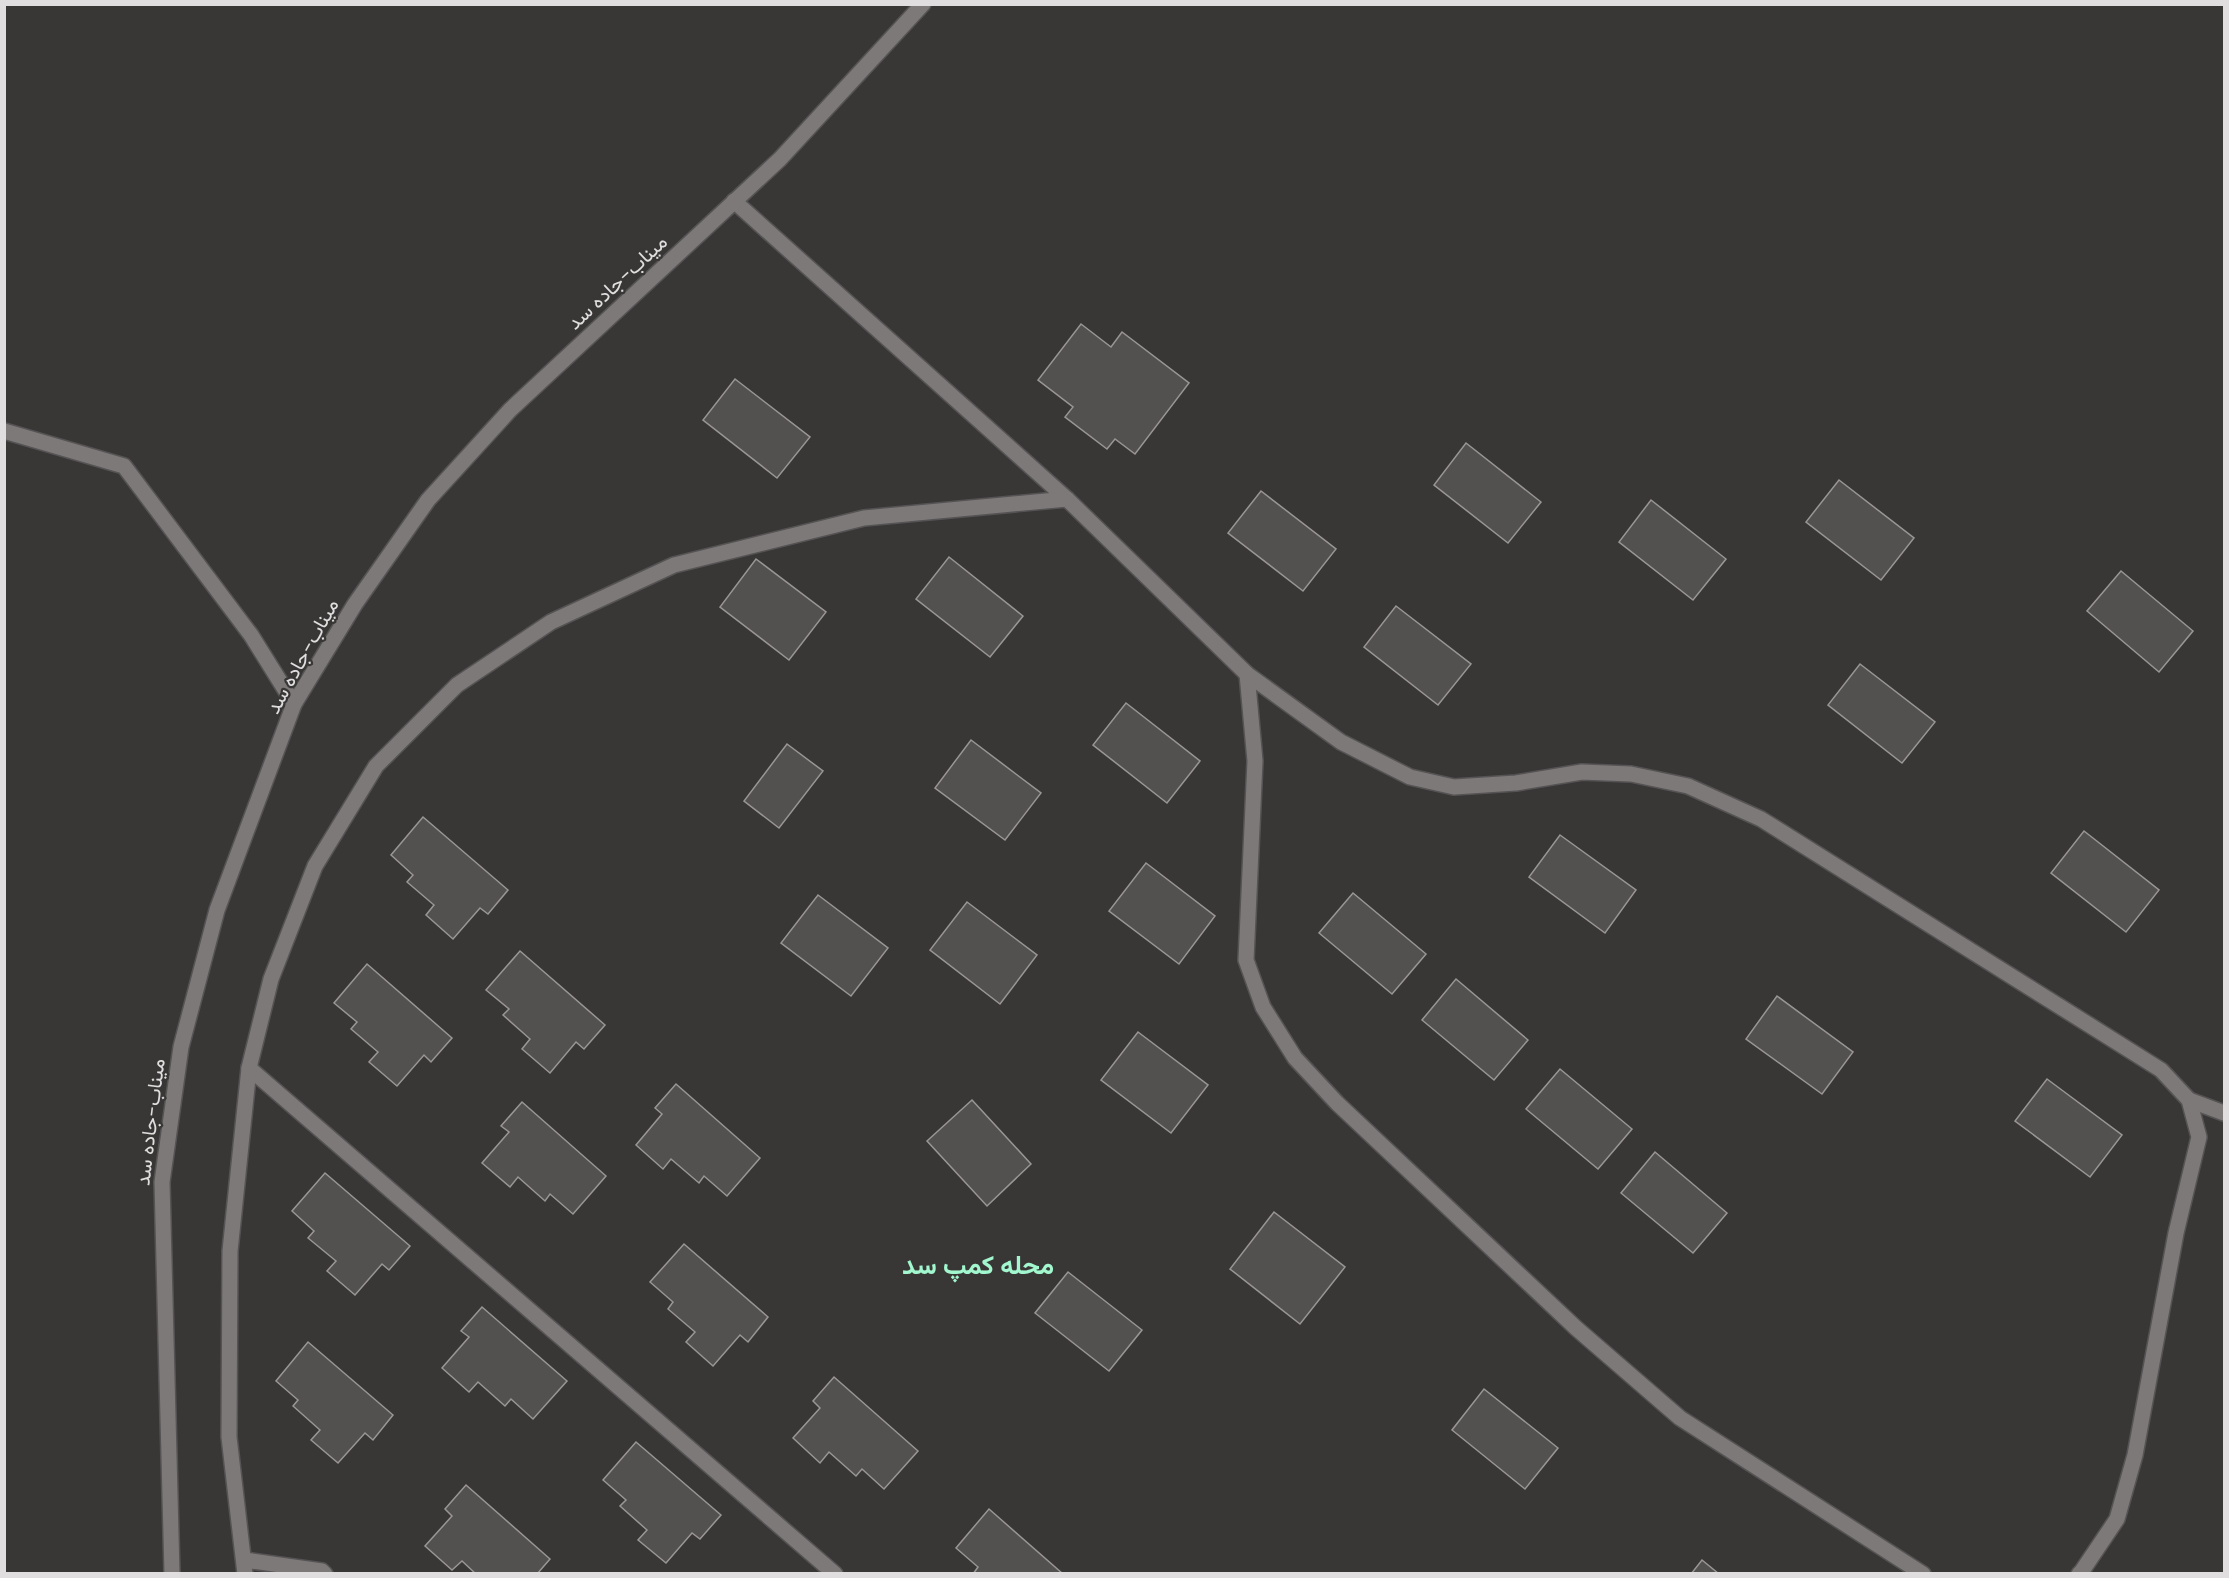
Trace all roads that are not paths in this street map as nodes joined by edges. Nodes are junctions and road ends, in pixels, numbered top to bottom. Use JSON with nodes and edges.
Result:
{"nodes":[{"id":1,"x":923,"y":4,"type":"edge"},
{"id":2,"x":734,"y":201,"type":"junction"},
{"id":3,"x":4,"y":430,"type":"edge"},
{"id":4,"x":1066,"y":499,"type":"junction"},
{"id":5,"x":1247,"y":674,"type":"junction"},
{"id":6,"x":294,"y":704,"type":"junction"},
{"id":7,"x":249,"y":1068,"type":"junction"},
{"id":8,"x":2189,"y":1100,"type":"junction"},
{"id":9,"x":2224,"y":1113,"type":"edge"},
{"id":10,"x":245,"y":1567,"type":"edge"},
{"id":11,"x":172,"y":1574,"type":"edge"},
{"id":12,"x":325,"y":1574,"type":"edge"},
{"id":13,"x":836,"y":1574,"type":"edge"},
{"id":14,"x":1923,"y":1574,"type":"edge"},
{"id":15,"x":2079,"y":1574,"type":"edge"}],
"edges":[{"from":1,"to":2,"type":"street","name":"میناب-جاده سد"},
{"from":2,"to":4,"type":"street"},
{"from":2,"to":6,"type":"street","name":"میناب-جاده سد"},
{"from":3,"to":6,"type":"street"},
{"from":4,"to":5,"type":"street"},
{"from":4,"to":7,"type":"street"},
{"from":5,"to":8,"type":"street"},
{"from":5,"to":14,"type":"street"},
{"from":6,"to":11,"type":"street","name":"میناب-جاده سد"},
{"from":7,"to":10,"type":"street"},
{"from":7,"to":13,"type":"street"},
{"from":8,"to":9,"type":"street"},
{"from":8,"to":15,"type":"street"},
{"from":10,"to":12,"type":"street"}]}
